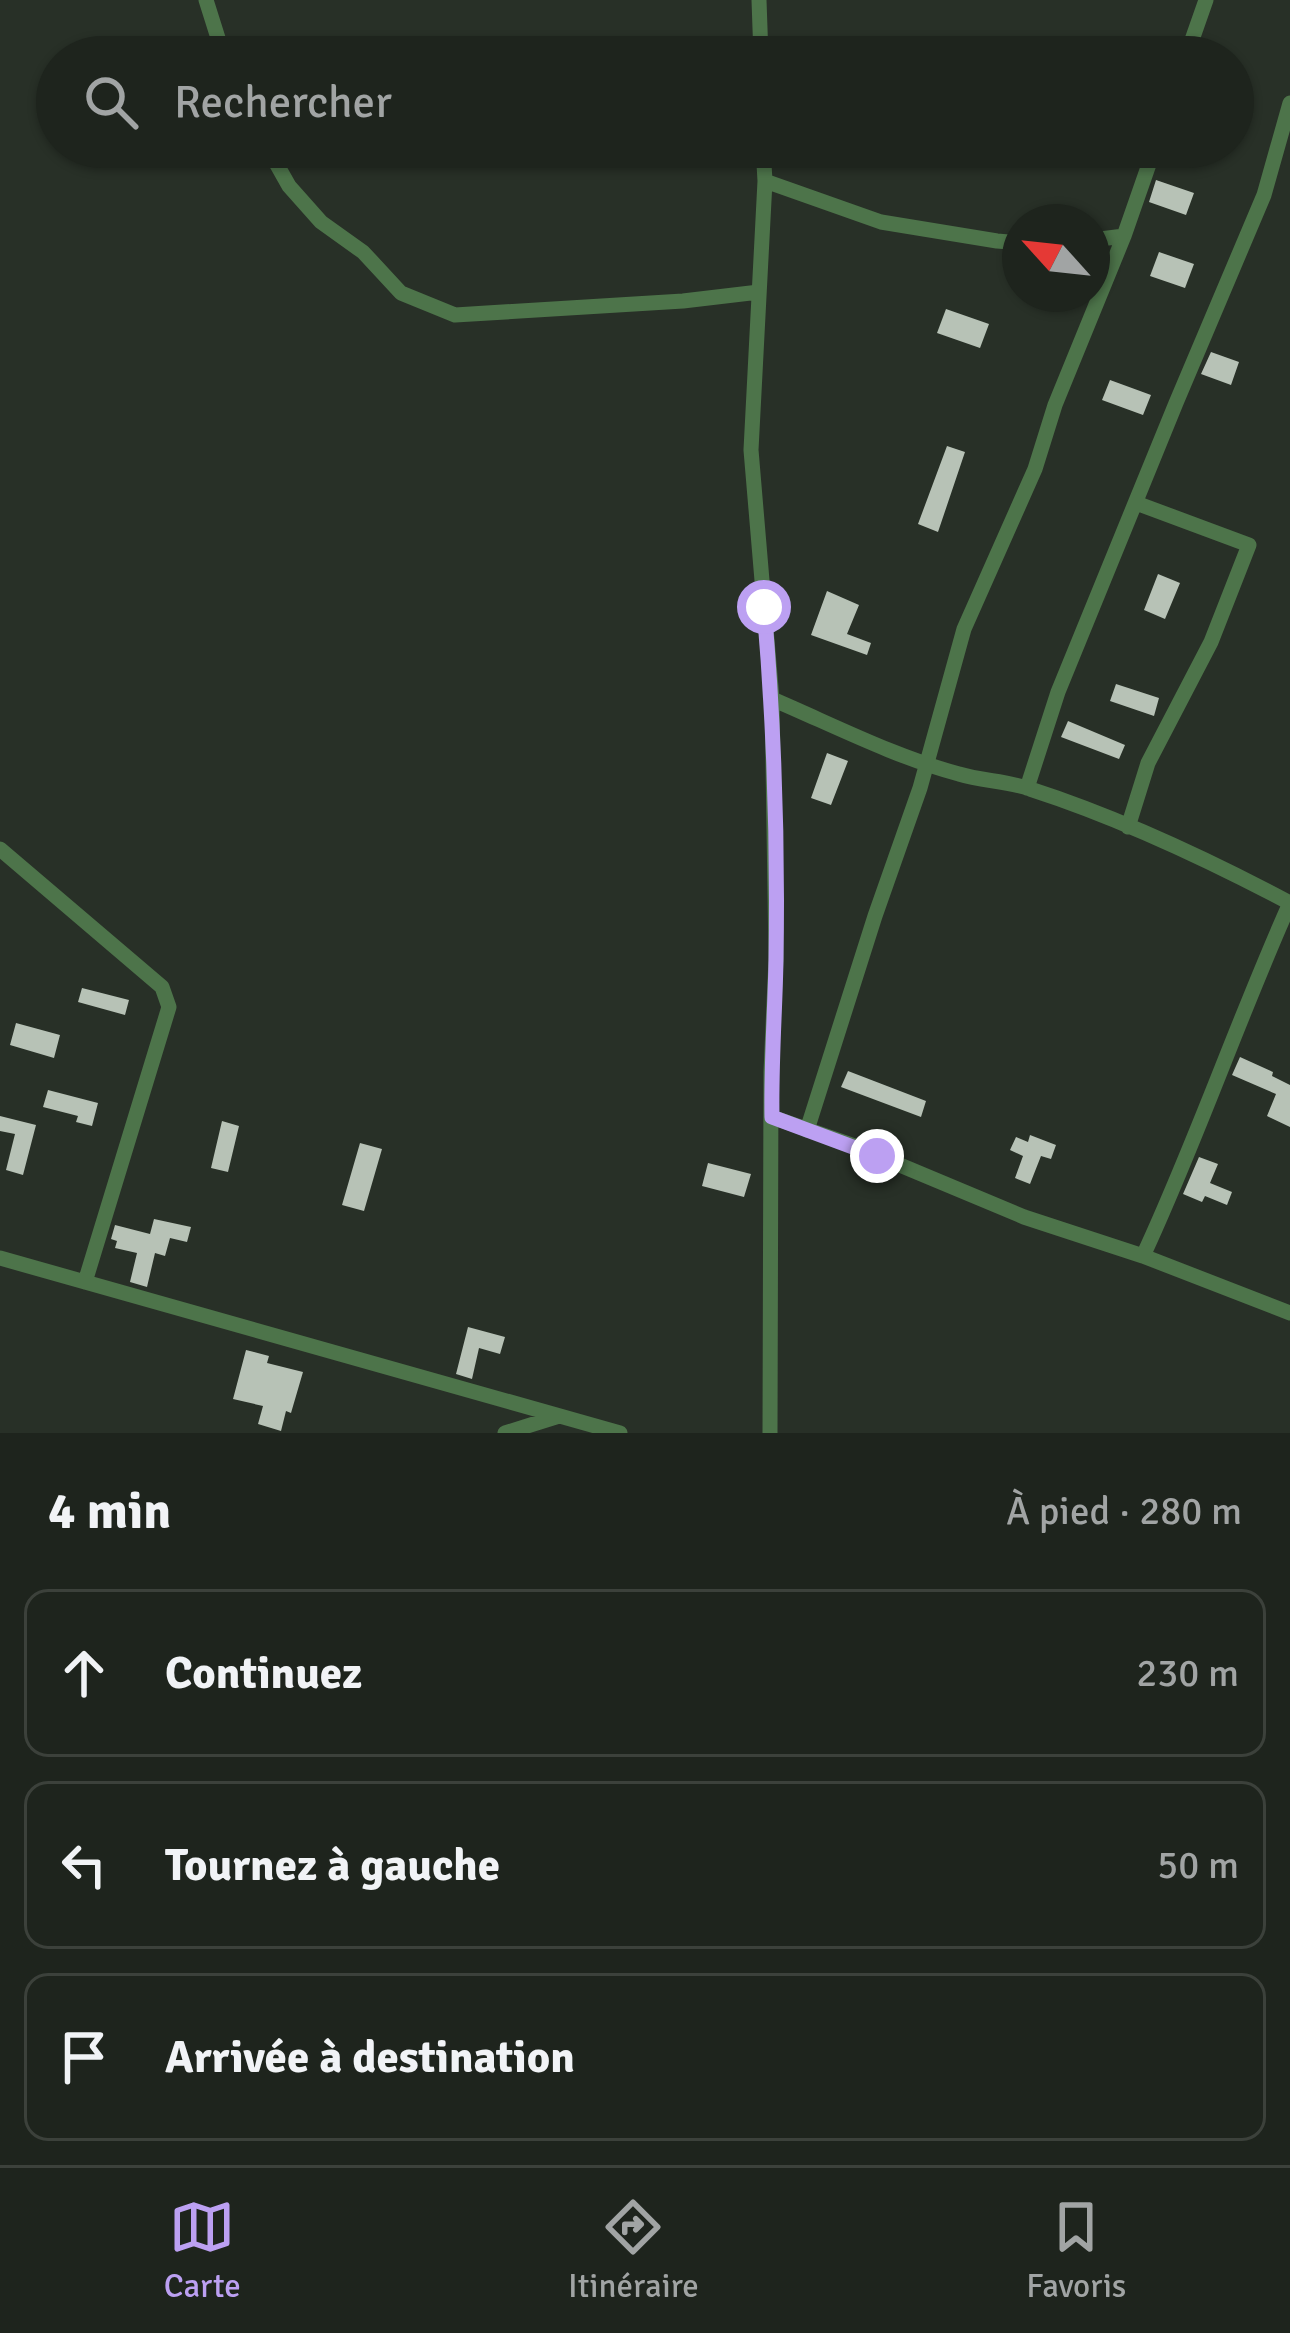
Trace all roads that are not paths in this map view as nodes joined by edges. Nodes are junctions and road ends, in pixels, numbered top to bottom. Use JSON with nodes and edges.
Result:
{"nodes":[{"id":1,"x":759,"y":0,"type":"edge"},
{"id":2,"x":1205,"y":0,"type":"edge"},
{"id":3,"x":204,"y":1,"type":"edge"},
{"id":4,"x":216,"y":36,"type":"edge"},
{"id":5,"x":760,"y":36,"type":"edge"},
{"id":6,"x":1193,"y":36,"type":"edge"},
{"id":7,"x":1290,"y":103,"type":"edge"},
{"id":8,"x":279,"y":168,"type":"edge"},
{"id":9,"x":764,"y":168,"type":"edge"},
{"id":10,"x":1148,"y":168,"type":"edge"},
{"id":11,"x":765,"y":181,"type":"junction"},
{"id":12,"x":1124,"y":236,"type":"junction"},
{"id":13,"x":1110,"y":238,"type":"edge"},
{"id":14,"x":1002,"y":242,"type":"edge"},
{"id":15,"x":759,"y":292,"type":"junction"},
{"id":16,"x":1136,"y":503,"type":"junction"},
{"id":17,"x":772,"y":699,"type":"junction"},
{"id":18,"x":926,"y":764,"type":"junction"},
{"id":19,"x":1027,"y":788,"type":"junction"},
{"id":20,"x":1128,"y":827,"type":"junction"},
{"id":21,"x":0,"y":849,"type":"edge"},
{"id":22,"x":772,"y":1117,"type":"junction"},
{"id":23,"x":807,"y":1130,"type":"junction"},
{"id":24,"x":1143,"y":1256,"type":"junction"},
{"id":25,"x":0,"y":1258,"type":"edge"},
{"id":26,"x":85,"y":1282,"type":"junction"},
{"id":27,"x":1290,"y":1313,"type":"edge"},
{"id":28,"x":560,"y":1416,"type":"junction"},
{"id":29,"x":505,"y":1433,"type":"edge"},
{"id":30,"x":620,"y":1433,"type":"edge"},
{"id":31,"x":770,"y":1433,"type":"edge"}],
"edges":[{"from":1,"to":5,"type":"street"},
{"from":2,"to":6,"type":"street"},
{"from":3,"to":4,"type":"street"},
{"from":7,"to":16,"type":"street"},
{"from":8,"to":15,"type":"street"},
{"from":9,"to":11,"type":"street"},
{"from":10,"to":12,"type":"street"},
{"from":11,"to":14,"type":"street"},
{"from":11,"to":15,"type":"street"},
{"from":12,"to":13,"type":"street"},
{"from":12,"to":18,"type":"street"},
{"from":15,"to":17,"type":"street"},
{"from":16,"to":19,"type":"street"},
{"from":16,"to":20,"type":"street"},
{"from":17,"to":18,"type":"street"},
{"from":17,"to":22,"type":"street"},
{"from":18,"to":19,"type":"street"},
{"from":18,"to":23,"type":"street"},
{"from":19,"to":20,"type":"street"},
{"from":20,"to":24,"type":"street"},
{"from":21,"to":26,"type":"street"},
{"from":22,"to":23,"type":"street"},
{"from":22,"to":31,"type":"street"},
{"from":23,"to":24,"type":"street"},
{"from":24,"to":27,"type":"street"},
{"from":25,"to":26,"type":"street"},
{"from":26,"to":28,"type":"street"},
{"from":28,"to":29,"type":"street"},
{"from":28,"to":30,"type":"street"}]}
